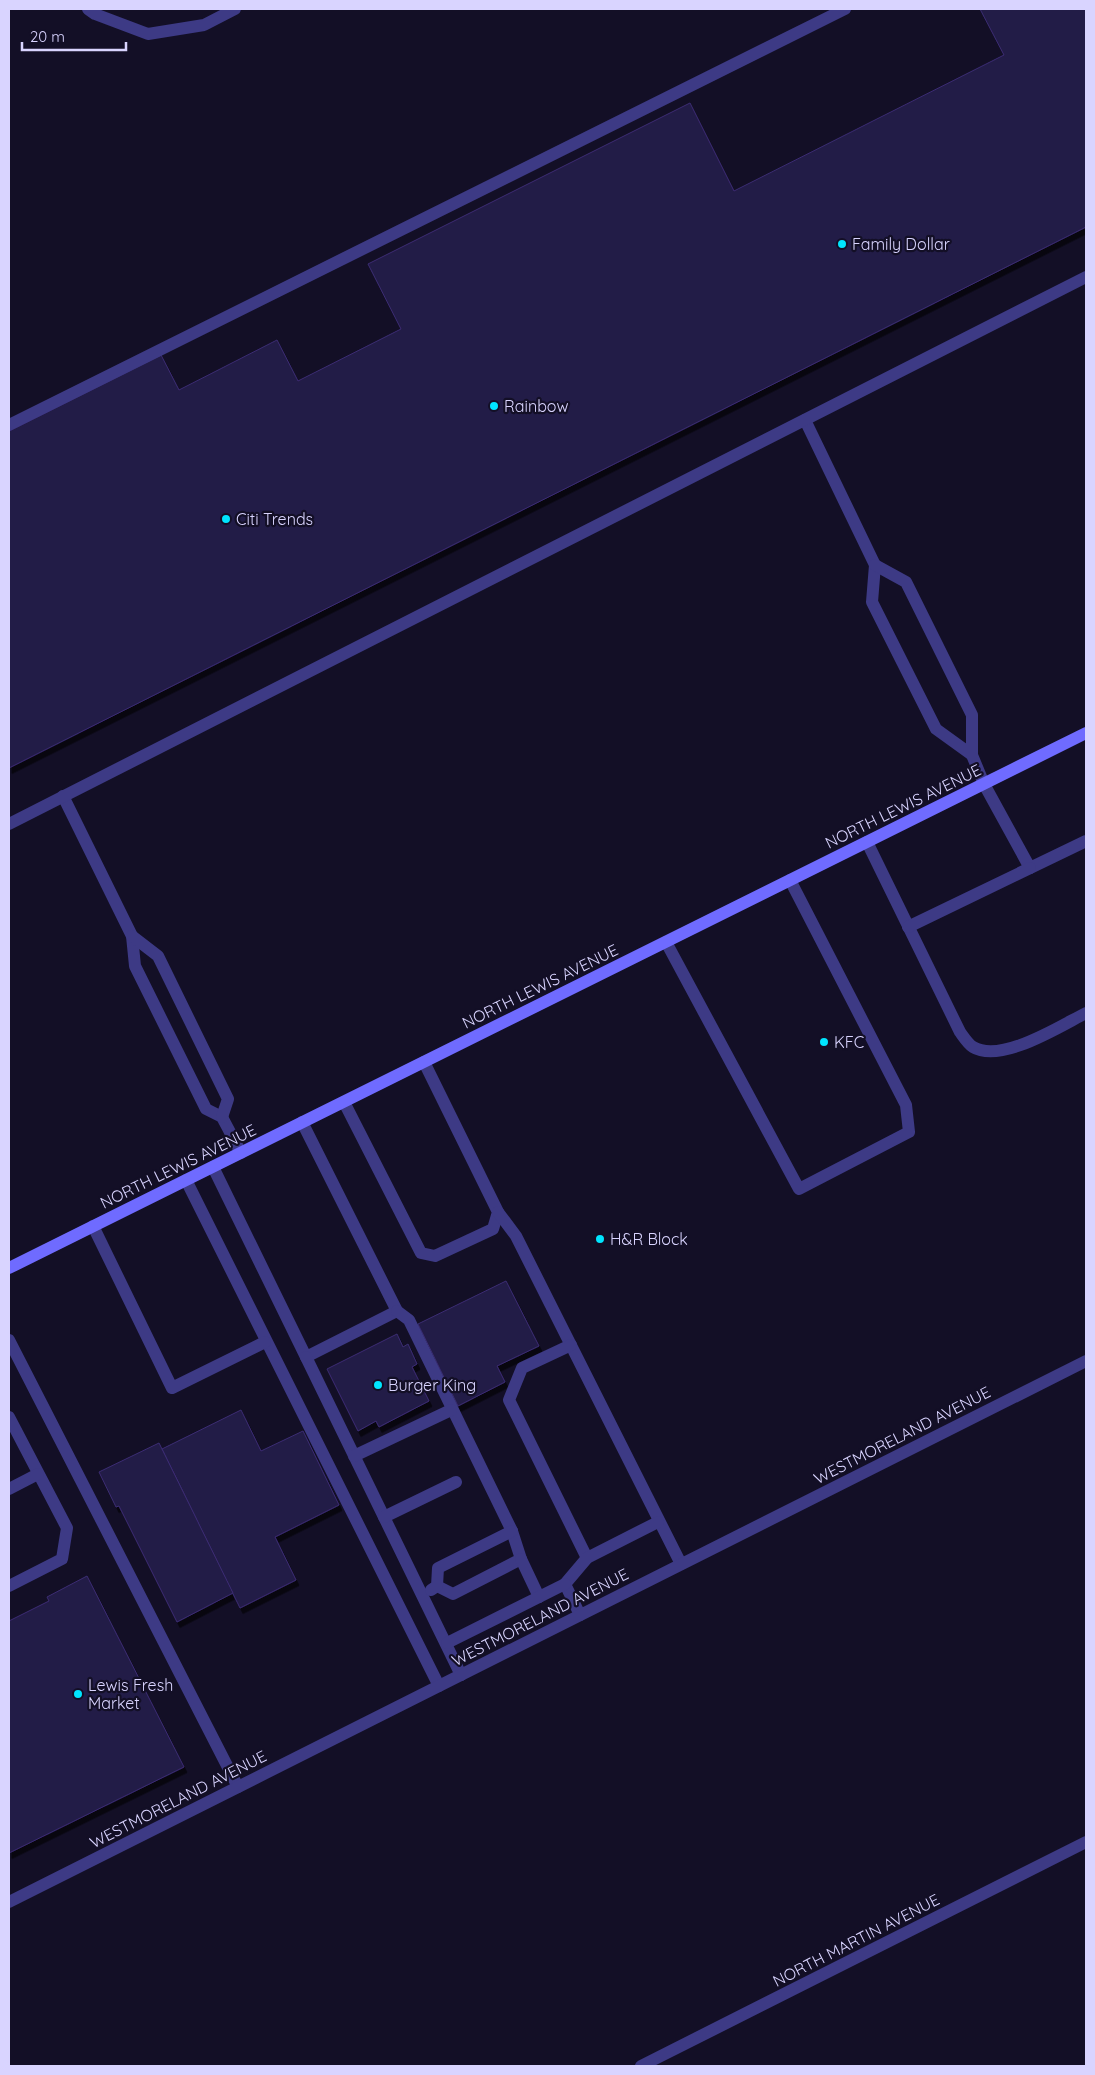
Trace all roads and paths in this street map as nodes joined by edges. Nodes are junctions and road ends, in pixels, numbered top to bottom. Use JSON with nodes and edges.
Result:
{"nodes":[{"id":1,"x":235,"y":9,"type":"edge"},
{"id":2,"x":846,"y":9,"type":"edge"},
{"id":3,"x":91,"y":12,"type":"edge"},
{"id":4,"x":1086,"y":277,"type":"edge"},
{"id":5,"x":805,"y":420,"type":"junction"},
{"id":6,"x":9,"y":425,"type":"edge"},
{"id":7,"x":875,"y":564,"type":"junction"},
{"id":8,"x":1086,"y":733,"type":"edge"},
{"id":9,"x":972,"y":755,"type":"junction"},
{"id":10,"x":984,"y":784,"type":"junction"},
{"id":11,"x":63,"y":796,"type":"junction"},
{"id":12,"x":9,"y":824,"type":"edge"},
{"id":13,"x":1086,"y":841,"type":"edge"},
{"id":14,"x":867,"y":842,"type":"junction"},
{"id":15,"x":1030,"y":868,"type":"junction"},
{"id":16,"x":790,"y":880,"type":"junction"},
{"id":17,"x":908,"y":926,"type":"junction"},
{"id":18,"x":132,"y":936,"type":"junction"},
{"id":19,"x":666,"y":942,"type":"junction"},
{"id":20,"x":1086,"y":1013,"type":"edge"},
{"id":21,"x":424,"y":1062,"type":"junction"},
{"id":22,"x":344,"y":1102,"type":"junction"},
{"id":23,"x":222,"y":1117,"type":"junction"},
{"id":24,"x":302,"y":1122,"type":"junction"},
{"id":25,"x":241,"y":1153,"type":"junction"},
{"id":26,"x":213,"y":1167,"type":"junction"},
{"id":27,"x":186,"y":1180,"type":"junction"},
{"id":28,"x":498,"y":1212,"type":"junction"},
{"id":29,"x":93,"y":1226,"type":"junction"},
{"id":30,"x":9,"y":1268,"type":"edge"},
{"id":31,"x":397,"y":1311,"type":"junction"},
{"id":32,"x":9,"y":1340,"type":"edge"},
{"id":33,"x":265,"y":1342,"type":"junction"},
{"id":34,"x":571,"y":1346,"type":"junction"},
{"id":35,"x":306,"y":1357,"type":"junction"},
{"id":36,"x":1086,"y":1361,"type":"edge"},
{"id":37,"x":451,"y":1410,"type":"junction"},
{"id":38,"x":9,"y":1417,"type":"edge"},
{"id":39,"x":354,"y":1456,"type":"junction"},
{"id":40,"x":38,"y":1474,"type":"junction"},
{"id":41,"x":456,"y":1482,"type":"dead end"},
{"id":42,"x":9,"y":1489,"type":"edge"},
{"id":43,"x":384,"y":1517,"type":"junction"},
{"id":44,"x":658,"y":1522,"type":"junction"},
{"id":45,"x":512,"y":1531,"type":"junction"},
{"id":46,"x":587,"y":1558,"type":"junction"},
{"id":47,"x":521,"y":1559,"type":"junction"},
{"id":48,"x":681,"y":1564,"type":"junction"},
{"id":49,"x":565,"y":1584,"type":"junction"},
{"id":50,"x":9,"y":1586,"type":"edge"},
{"id":51,"x":437,"y":1586,"type":"junction"},
{"id":52,"x":422,"y":1594,"type":"junction"},
{"id":53,"x":539,"y":1597,"type":"junction"},
{"id":54,"x":580,"y":1615,"type":"junction"},
{"id":55,"x":447,"y":1643,"type":"junction"},
{"id":56,"x":461,"y":1675,"type":"junction"},
{"id":57,"x":439,"y":1686,"type":"junction"},
{"id":58,"x":238,"y":1787,"type":"junction"},
{"id":59,"x":1086,"y":1842,"type":"edge"},
{"id":60,"x":9,"y":1902,"type":"edge"},
{"id":61,"x":641,"y":2066,"type":"edge"}],
"edges":[{"from":1,"to":3,"type":"street"},
{"from":2,"to":6,"type":"street"},
{"from":4,"to":5,"type":"street"},
{"from":5,"to":7,"type":"street"},
{"from":5,"to":11,"type":"street"},
{"from":7,"to":9,"type":"street"},
{"from":7,"to":9,"type":"street"},
{"from":8,"to":10,"type":"main road","name":"NORTH LEWIS AVENUE"},
{"from":9,"to":10,"type":"street"},
{"from":10,"to":14,"type":"main road","name":"NORTH LEWIS AVENUE"},
{"from":10,"to":15,"type":"street"},
{"from":11,"to":12,"type":"street"},
{"from":11,"to":18,"type":"street"},
{"from":13,"to":15,"type":"street"},
{"from":14,"to":16,"type":"main road","name":"NORTH LEWIS AVENUE"},
{"from":14,"to":17,"type":"street"},
{"from":15,"to":17,"type":"street"},
{"from":16,"to":19,"type":"main road","name":"NORTH LEWIS AVENUE"},
{"from":16,"to":19,"type":"street"},
{"from":17,"to":20,"type":"street"},
{"from":18,"to":23,"type":"street"},
{"from":18,"to":23,"type":"street"},
{"from":19,"to":21,"type":"main road","name":"NORTH LEWIS AVENUE"},
{"from":21,"to":22,"type":"main road","name":"NORTH LEWIS AVENUE"},
{"from":21,"to":28,"type":"street"},
{"from":22,"to":24,"type":"main road","name":"NORTH LEWIS AVENUE"},
{"from":22,"to":28,"type":"street"},
{"from":23,"to":25,"type":"street"},
{"from":24,"to":25,"type":"main road","name":"NORTH LEWIS AVENUE"},
{"from":24,"to":31,"type":"street"},
{"from":25,"to":26,"type":"main road","name":"NORTH LEWIS AVENUE"},
{"from":26,"to":27,"type":"main road","name":"NORTH LEWIS AVENUE"},
{"from":26,"to":35,"type":"street"},
{"from":27,"to":29,"type":"main road","name":"NORTH LEWIS AVENUE"},
{"from":27,"to":33,"type":"street"},
{"from":28,"to":34,"type":"street"},
{"from":29,"to":30,"type":"main road","name":"NORTH LEWIS AVENUE"},
{"from":29,"to":33,"type":"street"},
{"from":31,"to":35,"type":"street"},
{"from":31,"to":37,"type":"street"},
{"from":32,"to":58,"type":"street"},
{"from":33,"to":57,"type":"street"},
{"from":34,"to":44,"type":"street"},
{"from":34,"to":46,"type":"street"},
{"from":35,"to":39,"type":"street"},
{"from":36,"to":48,"type":"street","name":"WESTMORELAND AVENUE"},
{"from":37,"to":39,"type":"street"},
{"from":37,"to":45,"type":"street"},
{"from":38,"to":40,"type":"street"},
{"from":39,"to":43,"type":"street"},
{"from":40,"to":42,"type":"street"},
{"from":40,"to":50,"type":"street"},
{"from":41,"to":43,"type":"street"},
{"from":43,"to":52,"type":"street"},
{"from":44,"to":46,"type":"street"},
{"from":44,"to":48,"type":"street"},
{"from":45,"to":47,"type":"street"},
{"from":45,"to":51,"type":"street"},
{"from":46,"to":49,"type":"street"},
{"from":47,"to":51,"type":"street"},
{"from":47,"to":53,"type":"street"},
{"from":48,"to":54,"type":"street","name":"WESTMORELAND AVENUE"},
{"from":49,"to":53,"type":"street"},
{"from":49,"to":54,"type":"street"},
{"from":51,"to":52,"type":"street"},
{"from":52,"to":55,"type":"street"},
{"from":53,"to":55,"type":"street"},
{"from":54,"to":56,"type":"street","name":"WESTMORELAND AVENUE"},
{"from":55,"to":56,"type":"street"},
{"from":56,"to":57,"type":"street","name":"WESTMORELAND AVENUE"},
{"from":57,"to":58,"type":"street","name":"WESTMORELAND AVENUE"},
{"from":58,"to":60,"type":"street","name":"WESTMORELAND AVENUE"},
{"from":59,"to":61,"type":"street","name":"NORTH MARTIN AVENUE"}]}
